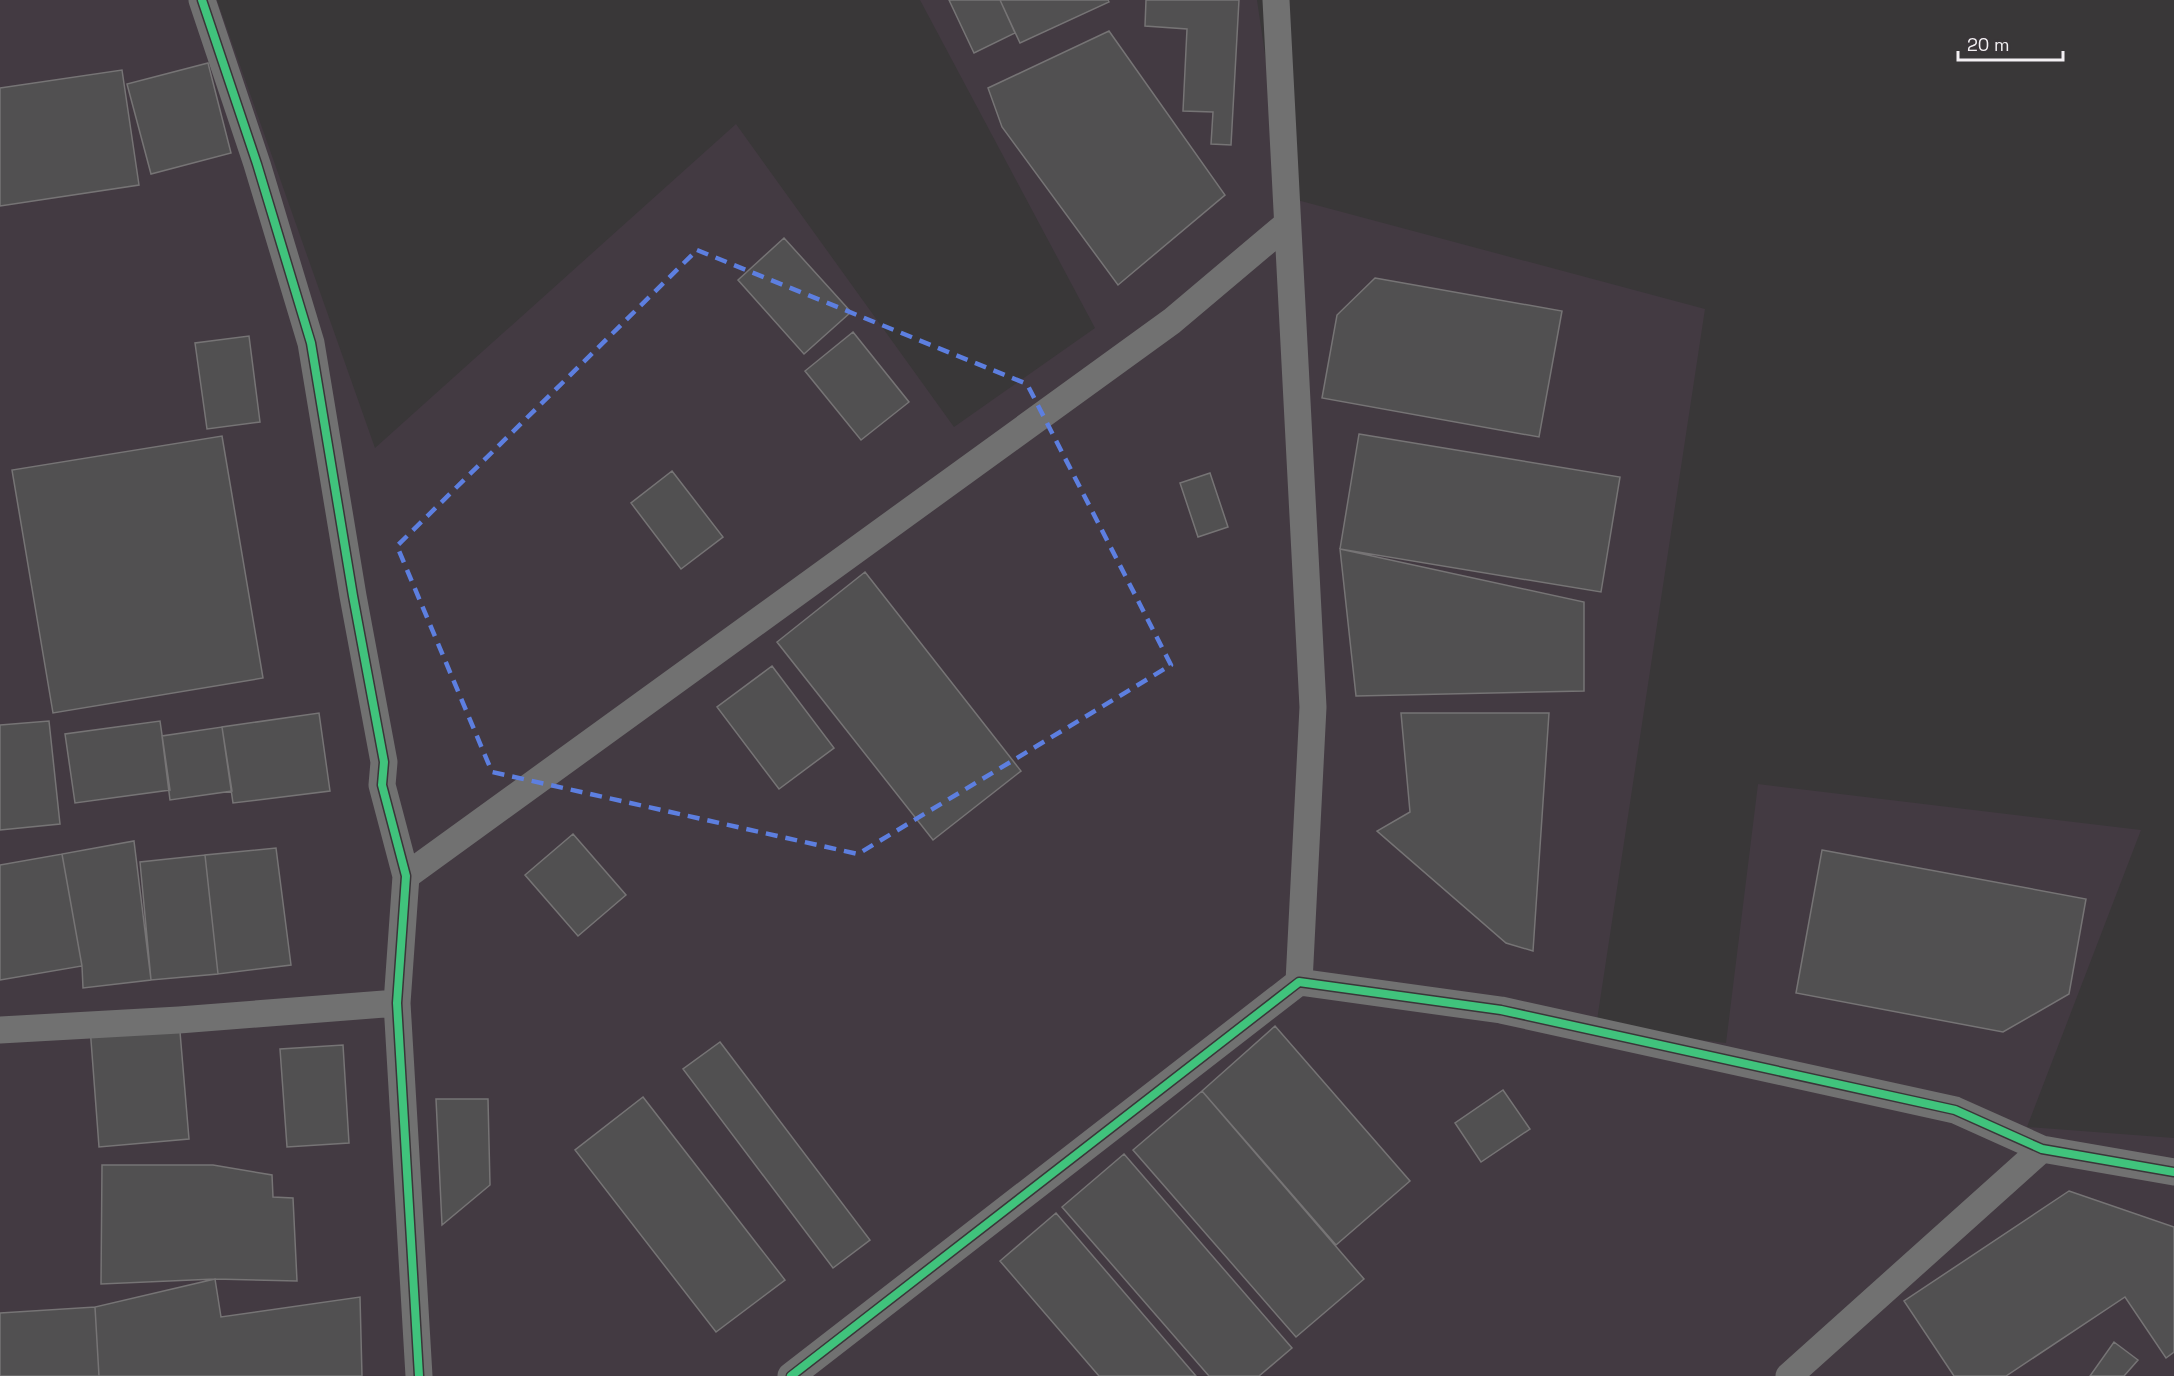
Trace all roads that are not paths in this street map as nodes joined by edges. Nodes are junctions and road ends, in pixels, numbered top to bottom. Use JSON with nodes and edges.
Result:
{"nodes":[{"id":1,"x":202,"y":0,"type":"edge"},
{"id":2,"x":1276,"y":0,"type":"edge"},
{"id":3,"x":1287,"y":224,"type":"junction"},
{"id":4,"x":406,"y":876,"type":"junction"},
{"id":5,"x":1299,"y":982,"type":"junction"},
{"id":6,"x":397,"y":1003,"type":"junction"},
{"id":7,"x":0,"y":1030,"type":"edge"},
{"id":8,"x":2042,"y":1149,"type":"junction"},
{"id":9,"x":2174,"y":1172,"type":"edge"},
{"id":10,"x":419,"y":1376,"type":"edge"},
{"id":11,"x":791,"y":1376,"type":"edge"},
{"id":12,"x":1789,"y":1376,"type":"edge"}],
"edges":[{"from":1,"to":4,"type":"street"},
{"from":2,"to":3,"type":"street"},
{"from":3,"to":4,"type":"street"},
{"from":3,"to":5,"type":"street"},
{"from":4,"to":6,"type":"street"},
{"from":5,"to":8,"type":"street"},
{"from":5,"to":11,"type":"street"},
{"from":6,"to":7,"type":"street"},
{"from":6,"to":10,"type":"street"},
{"from":8,"to":9,"type":"street"},
{"from":8,"to":12,"type":"street"}]}
